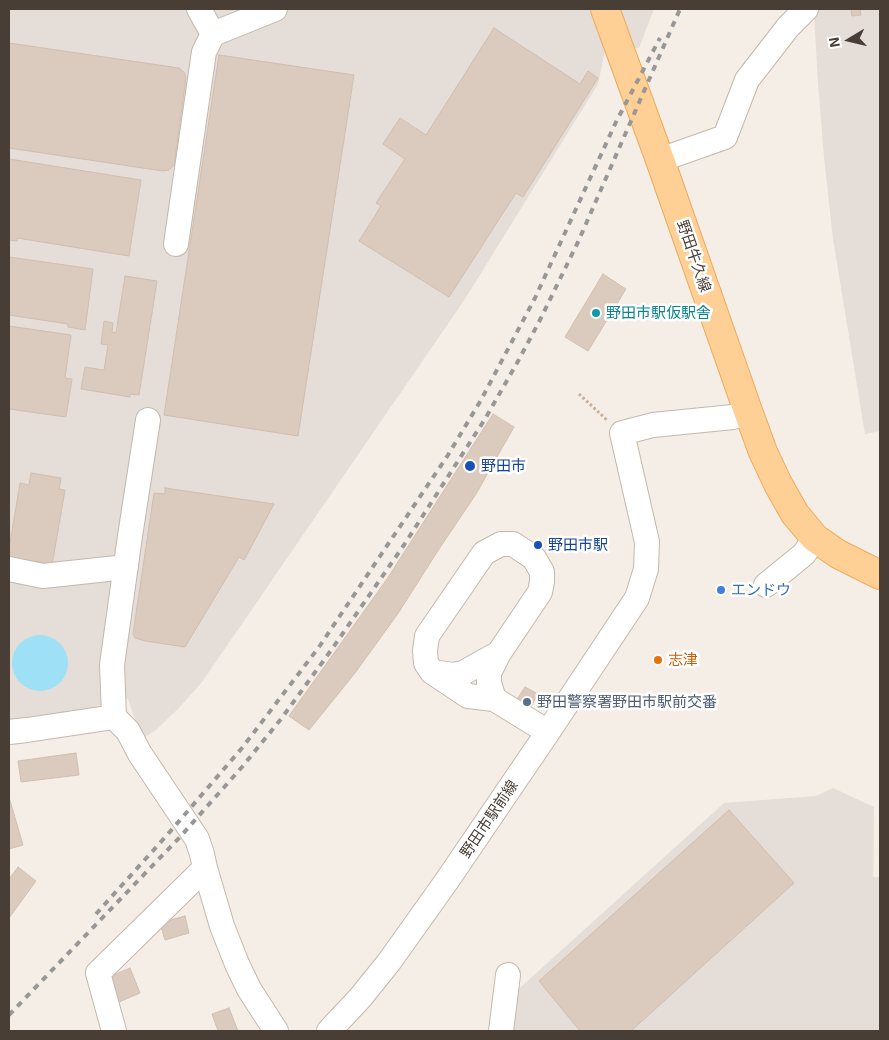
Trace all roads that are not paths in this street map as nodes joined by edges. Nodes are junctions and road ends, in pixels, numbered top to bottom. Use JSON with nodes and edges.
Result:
{"nodes":[{"id":1,"x":199,"y":9,"type":"edge"},
{"id":2,"x":276,"y":9,"type":"edge"},
{"id":3,"x":605,"y":9,"type":"edge"},
{"id":4,"x":806,"y":9,"type":"edge"},
{"id":5,"x":213,"y":34,"type":"junction"},
{"id":6,"x":660,"y":160,"type":"junction"},
{"id":7,"x":176,"y":244,"type":"dead end"},
{"id":8,"x":748,"y":411,"type":"junction"},
{"id":9,"x":148,"y":420,"type":"dead end"},
{"id":10,"x":815,"y":538,"type":"junction"},
{"id":11,"x":126,"y":567,"type":"junction"},
{"id":12,"x":9,"y":569,"type":"edge"},
{"id":13,"x":880,"y":575,"type":"edge"},
{"id":14,"x":766,"y":585,"type":"dead end"},
{"id":15,"x":499,"y":653,"type":"junction"},
{"id":16,"x":432,"y":672,"type":"junction"},
{"id":17,"x":494,"y":699,"type":"junction"},
{"id":18,"x":114,"y":717,"type":"junction"},
{"id":19,"x":9,"y":732,"type":"edge"},
{"id":20,"x":548,"y":732,"type":"junction"},
{"id":21,"x":205,"y":868,"type":"junction"},
{"id":22,"x":508,"y":975,"type":"dead end"},
{"id":23,"x":114,"y":1031,"type":"edge"},
{"id":24,"x":276,"y":1031,"type":"edge"},
{"id":25,"x":330,"y":1031,"type":"edge"},
{"id":26,"x":501,"y":1031,"type":"edge"}],
"edges":[{"from":1,"to":5,"type":"street"},
{"from":2,"to":5,"type":"street"},
{"from":3,"to":6,"type":"main road","name":"野田牛久線"},
{"from":4,"to":6,"type":"street"},
{"from":5,"to":7,"type":"street"},
{"from":6,"to":8,"type":"main road","name":"野田牛久線"},
{"from":8,"to":10,"type":"main road","name":"野田牛久線"},
{"from":8,"to":20,"type":"street","name":"野田市駅前線"},
{"from":9,"to":11,"type":"street"},
{"from":10,"to":13,"type":"main road","name":"野田牛久線"},
{"from":10,"to":14,"type":"street"},
{"from":11,"to":12,"type":"street"},
{"from":11,"to":18,"type":"street"},
{"from":15,"to":16,"type":"street"},
{"from":15,"to":16,"type":"street"},
{"from":15,"to":17,"type":"street"},
{"from":16,"to":17,"type":"street"},
{"from":17,"to":20,"type":"street"},
{"from":18,"to":19,"type":"street"},
{"from":18,"to":21,"type":"street"},
{"from":20,"to":25,"type":"street","name":"野田市駅前線"},
{"from":21,"to":23,"type":"street"},
{"from":21,"to":24,"type":"street"},
{"from":22,"to":26,"type":"street"}]}
